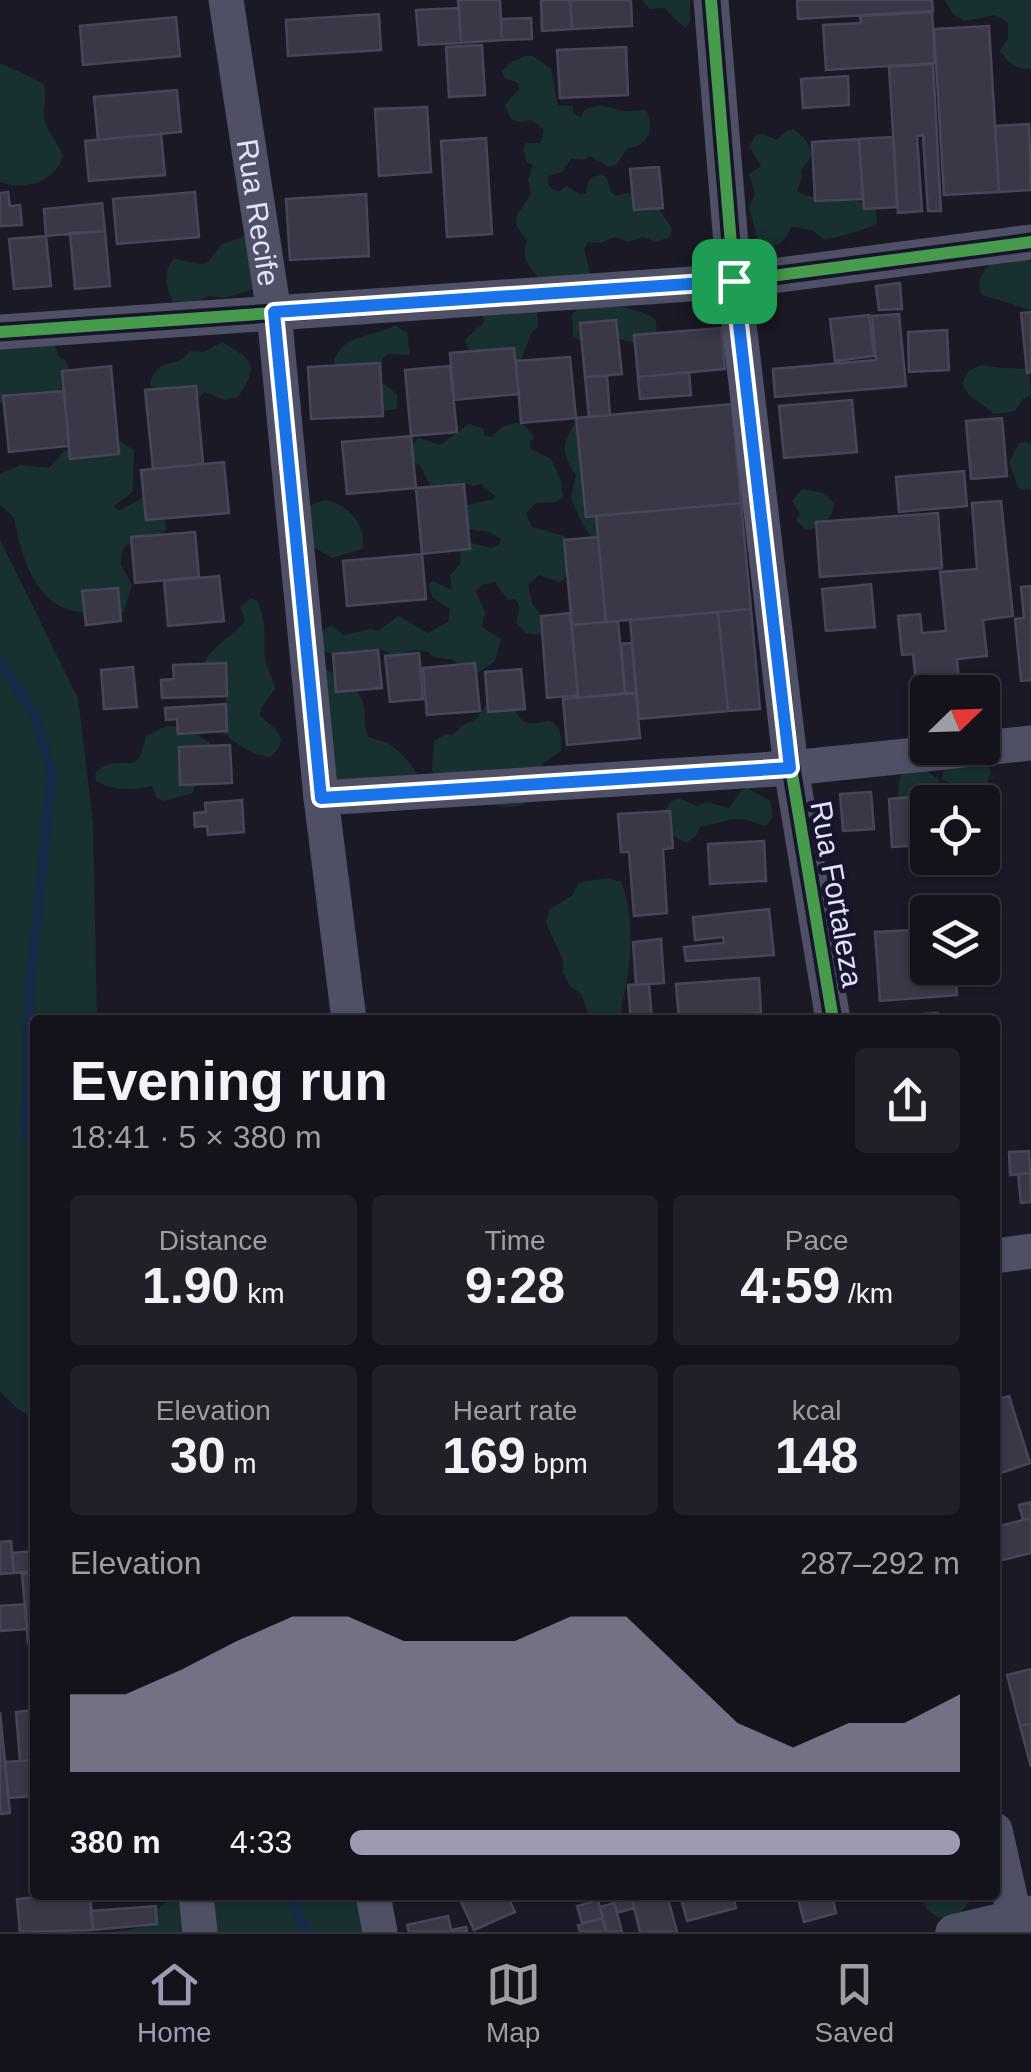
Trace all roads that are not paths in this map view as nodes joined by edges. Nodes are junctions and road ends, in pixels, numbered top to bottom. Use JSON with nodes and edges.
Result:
{"nodes":[{"id":1,"x":226,"y":0,"type":"edge"},
{"id":2,"x":711,"y":0,"type":"edge"},
{"id":3,"x":1031,"y":242,"type":"edge"},
{"id":4,"x":734,"y":281,"type":"junction"},
{"id":5,"x":274,"y":312,"type":"junction"},
{"id":6,"x":0,"y":332,"type":"edge"},
{"id":7,"x":1031,"y":743,"type":"edge"},
{"id":8,"x":790,"y":768,"type":"junction"},
{"id":9,"x":321,"y":798,"type":"junction"},
{"id":10,"x":347,"y":1015,"type":"edge"},
{"id":11,"x":832,"y":1015,"type":"edge"},
{"id":12,"x":1031,"y":1251,"type":"edge"},
{"id":13,"x":1000,"y":1255,"type":"edge"},
{"id":14,"x":1000,"y":1848,"type":"edge"},
{"id":15,"x":197,"y":1900,"type":"edge"},
{"id":16,"x":374,"y":1900,"type":"edge"},
{"id":17,"x":1021,"y":1921,"type":"edge"},
{"id":18,"x":200,"y":1932,"type":"edge"},
{"id":19,"x":380,"y":1932,"type":"edge"},
{"id":20,"x":953,"y":1932,"type":"edge"}],
"edges":[{"from":1,"to":5,"type":"street","name":"Rua Recife"},
{"from":2,"to":4,"type":"street","name":"Rua Fortaleza"},
{"from":3,"to":4,"type":"street"},
{"from":4,"to":5,"type":"street"},
{"from":4,"to":8,"type":"street","name":"Rua Fortaleza"},
{"from":5,"to":6,"type":"street"},
{"from":5,"to":9,"type":"street","name":"Rua Recife"},
{"from":7,"to":8,"type":"street"},
{"from":8,"to":9,"type":"street"},
{"from":8,"to":11,"type":"street","name":"Rua Fortaleza"},
{"from":9,"to":10,"type":"street","name":"Rua Recife"},
{"from":12,"to":13,"type":"street"},
{"from":14,"to":17,"type":"street"},
{"from":15,"to":18,"type":"street"},
{"from":16,"to":19,"type":"street"},
{"from":17,"to":20,"type":"street"}]}
